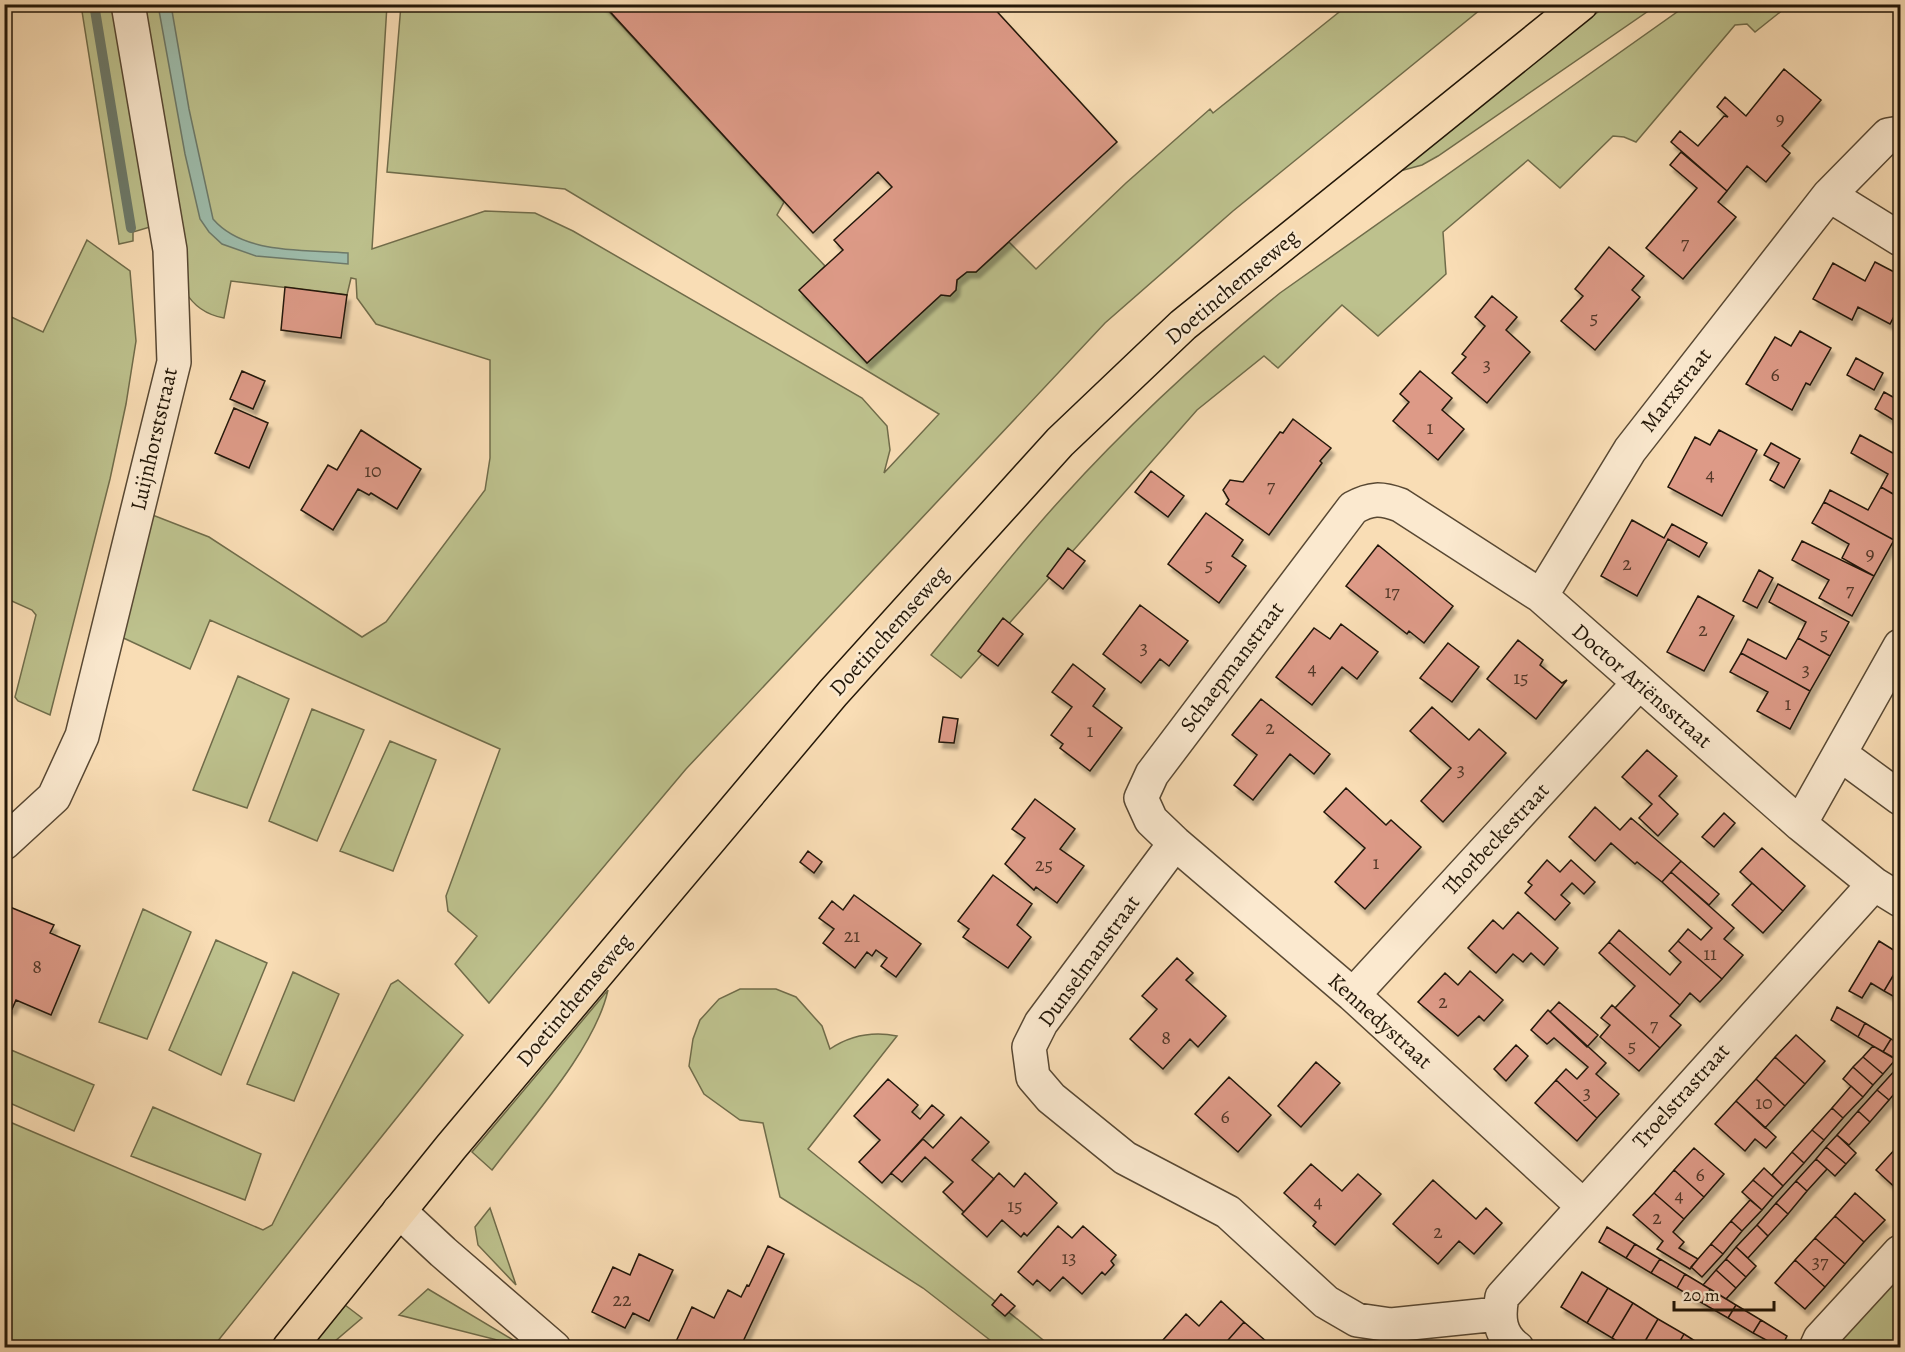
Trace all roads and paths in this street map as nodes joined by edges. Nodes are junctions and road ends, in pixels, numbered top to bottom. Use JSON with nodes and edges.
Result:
{"nodes":[{"id":1,"x":128,"y":4,"type":"edge"},
{"id":2,"x":1581,"y":4,"type":"edge"},
{"id":3,"x":1900,"y":133,"type":"edge"},
{"id":4,"x":1829,"y":195,"type":"junction"},
{"id":5,"x":1900,"y":239,"type":"edge"},
{"id":6,"x":1368,"y":500,"type":"joint"},
{"id":7,"x":1541,"y":596,"type":"junction"},
{"id":8,"x":1900,"y":646,"type":"edge"},
{"id":9,"x":1639,"y":683,"type":"junction"},
{"id":10,"x":1840,"y":754,"type":"junction"},
{"id":11,"x":1900,"y":798,"type":"edge"},
{"id":12,"x":1800,"y":824,"type":"junction"},
{"id":13,"x":4,"y":843,"type":"edge"},
{"id":14,"x":1175,"y":843,"type":"junction"},
{"id":15,"x":1887,"y":892,"type":"edge"},
{"id":16,"x":1353,"y":995,"type":"junction"},
{"id":17,"x":1582,"y":1205,"type":"junction"},
{"id":18,"x":399,"y":1211,"type":"junction"},
{"id":19,"x":1900,"y":1252,"type":"edge"},
{"id":20,"x":1498,"y":1314,"type":"junction"},
{"id":21,"x":1391,"y":1325,"type":"junction"},
{"id":22,"x":289,"y":1347,"type":"edge"},
{"id":23,"x":554,"y":1347,"type":"edge"},
{"id":24,"x":1416,"y":1347,"type":"edge"},
{"id":25,"x":1517,"y":1347,"type":"edge"},
{"id":26,"x":1815,"y":1347,"type":"edge"}],
"edges":[{"from":1,"to":13,"type":"street","name":"Luijnhorststraat"},
{"from":2,"to":18,"type":"main road","name":"Doetinchemseweg"},
{"from":3,"to":4,"type":"street","name":"Marxstraat"},
{"from":4,"to":5,"type":"street"},
{"from":4,"to":7,"type":"street","name":"Marxstraat"},
{"from":6,"to":7,"type":"street","name":"Doctor Ariënsstraat"},
{"from":6,"to":14,"type":"street","name":"Schaepmanstraat"},
{"from":7,"to":9,"type":"street","name":"Doctor Ariënsstraat"},
{"from":8,"to":10,"type":"street"},
{"from":9,"to":12,"type":"street","name":"Doctor Ariënsstraat"},
{"from":9,"to":16,"type":"street","name":"Thorbeckestraat"},
{"from":10,"to":11,"type":"street"},
{"from":10,"to":12,"type":"street"},
{"from":12,"to":15,"type":"street","name":"Doctor Ariënsstraat"},
{"from":14,"to":16,"type":"street","name":"Kennedystraat"},
{"from":14,"to":21,"type":"street","name":"Dunselmanstraat"},
{"from":15,"to":17,"type":"street","name":"Troelstrastraat"},
{"from":16,"to":17,"type":"street","name":"Kennedystraat"},
{"from":17,"to":20,"type":"street","name":"Troelstrastraat"},
{"from":18,"to":22,"type":"main road","name":"Doetinchemseweg"},
{"from":18,"to":23,"type":"street"},
{"from":19,"to":26,"type":"street"},
{"from":20,"to":21,"type":"street","name":"Dunselmanstraat"},
{"from":20,"to":25,"type":"street"},
{"from":21,"to":24,"type":"street"}]}
